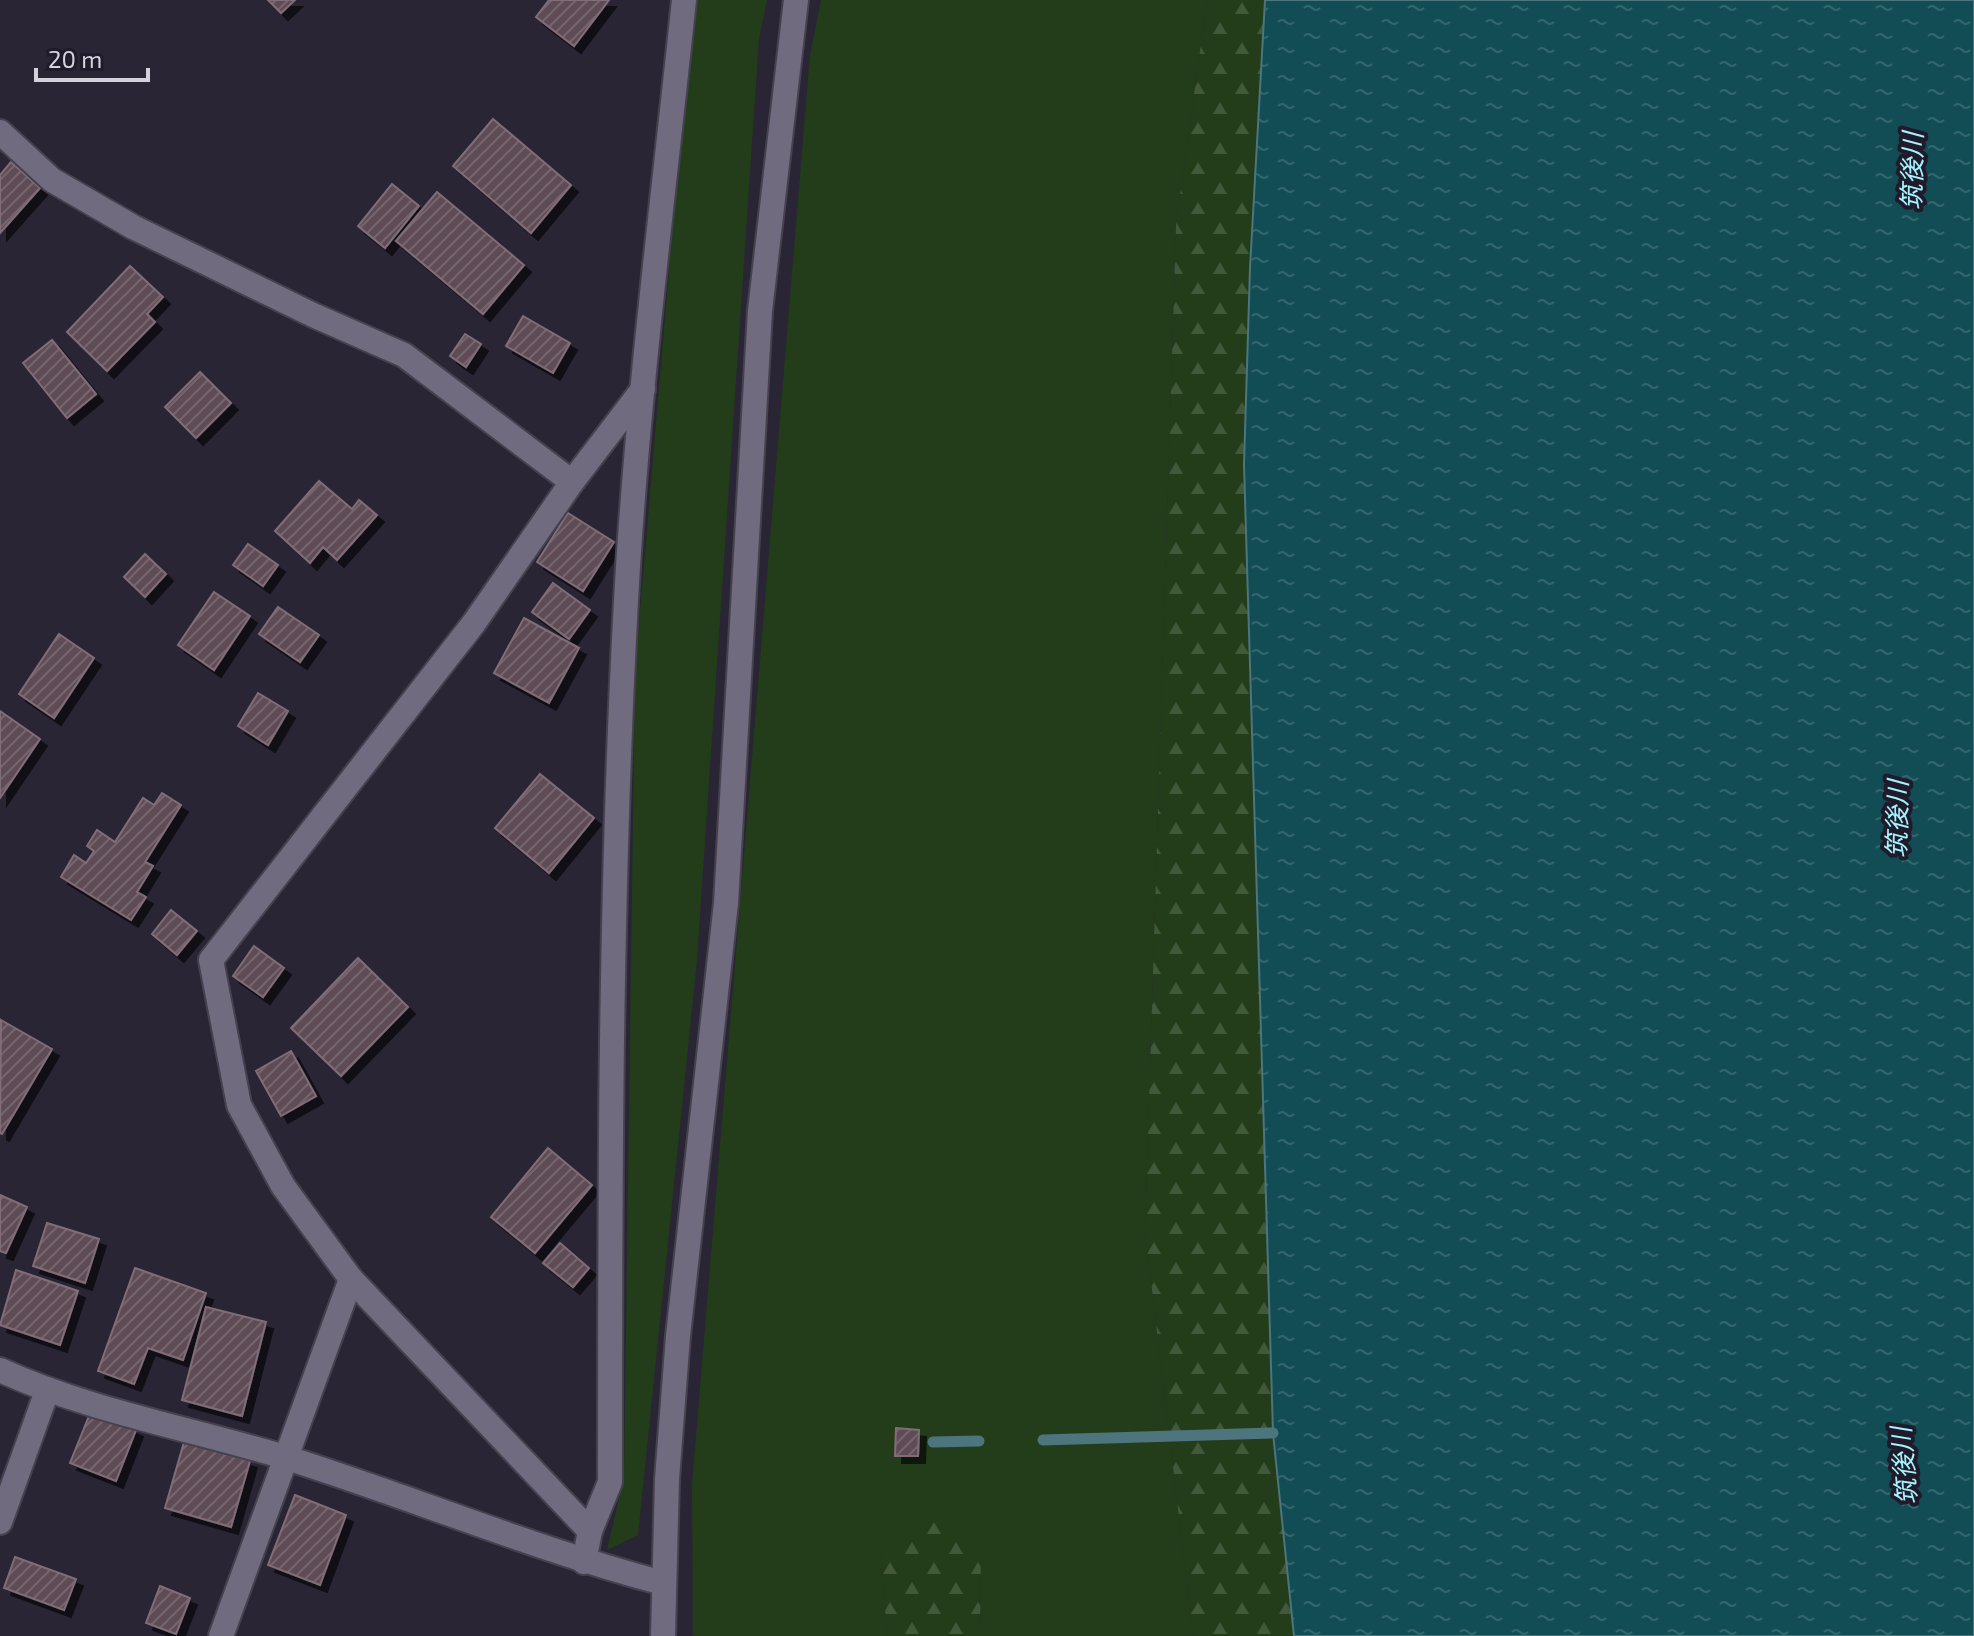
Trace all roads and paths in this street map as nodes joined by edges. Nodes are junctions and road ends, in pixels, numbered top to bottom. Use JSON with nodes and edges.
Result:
{"nodes":[{"id":1,"x":684,"y":0,"type":"edge"},
{"id":2,"x":796,"y":0,"type":"edge"},
{"id":3,"x":0,"y":132,"type":"edge"},
{"id":4,"x":643,"y":389,"type":"junction"},
{"id":5,"x":572,"y":482,"type":"junction"},
{"id":6,"x":351,"y":1279,"type":"junction"},
{"id":7,"x":0,"y":1370,"type":"edge"},
{"id":8,"x":47,"y":1391,"type":"junction"},
{"id":9,"x":284,"y":1457,"type":"junction"},
{"id":10,"x":0,"y":1522,"type":"edge"},
{"id":11,"x":590,"y":1531,"type":"junction"},
{"id":12,"x":584,"y":1562,"type":"junction"},
{"id":13,"x":663,"y":1583,"type":"junction"},
{"id":14,"x":221,"y":1636,"type":"edge"},
{"id":15,"x":663,"y":1636,"type":"edge"}],
"edges":[{"from":1,"to":4,"type":"street"},
{"from":2,"to":13,"type":"street"},
{"from":3,"to":5,"type":"street"},
{"from":4,"to":5,"type":"street"},
{"from":4,"to":11,"type":"street"},
{"from":5,"to":6,"type":"street"},
{"from":6,"to":9,"type":"street"},
{"from":6,"to":11,"type":"street"},
{"from":7,"to":8,"type":"street"},
{"from":8,"to":9,"type":"street"},
{"from":8,"to":10,"type":"street"},
{"from":9,"to":12,"type":"street"},
{"from":9,"to":14,"type":"street"},
{"from":11,"to":12,"type":"street"},
{"from":12,"to":13,"type":"street"},
{"from":13,"to":15,"type":"street"}]}
